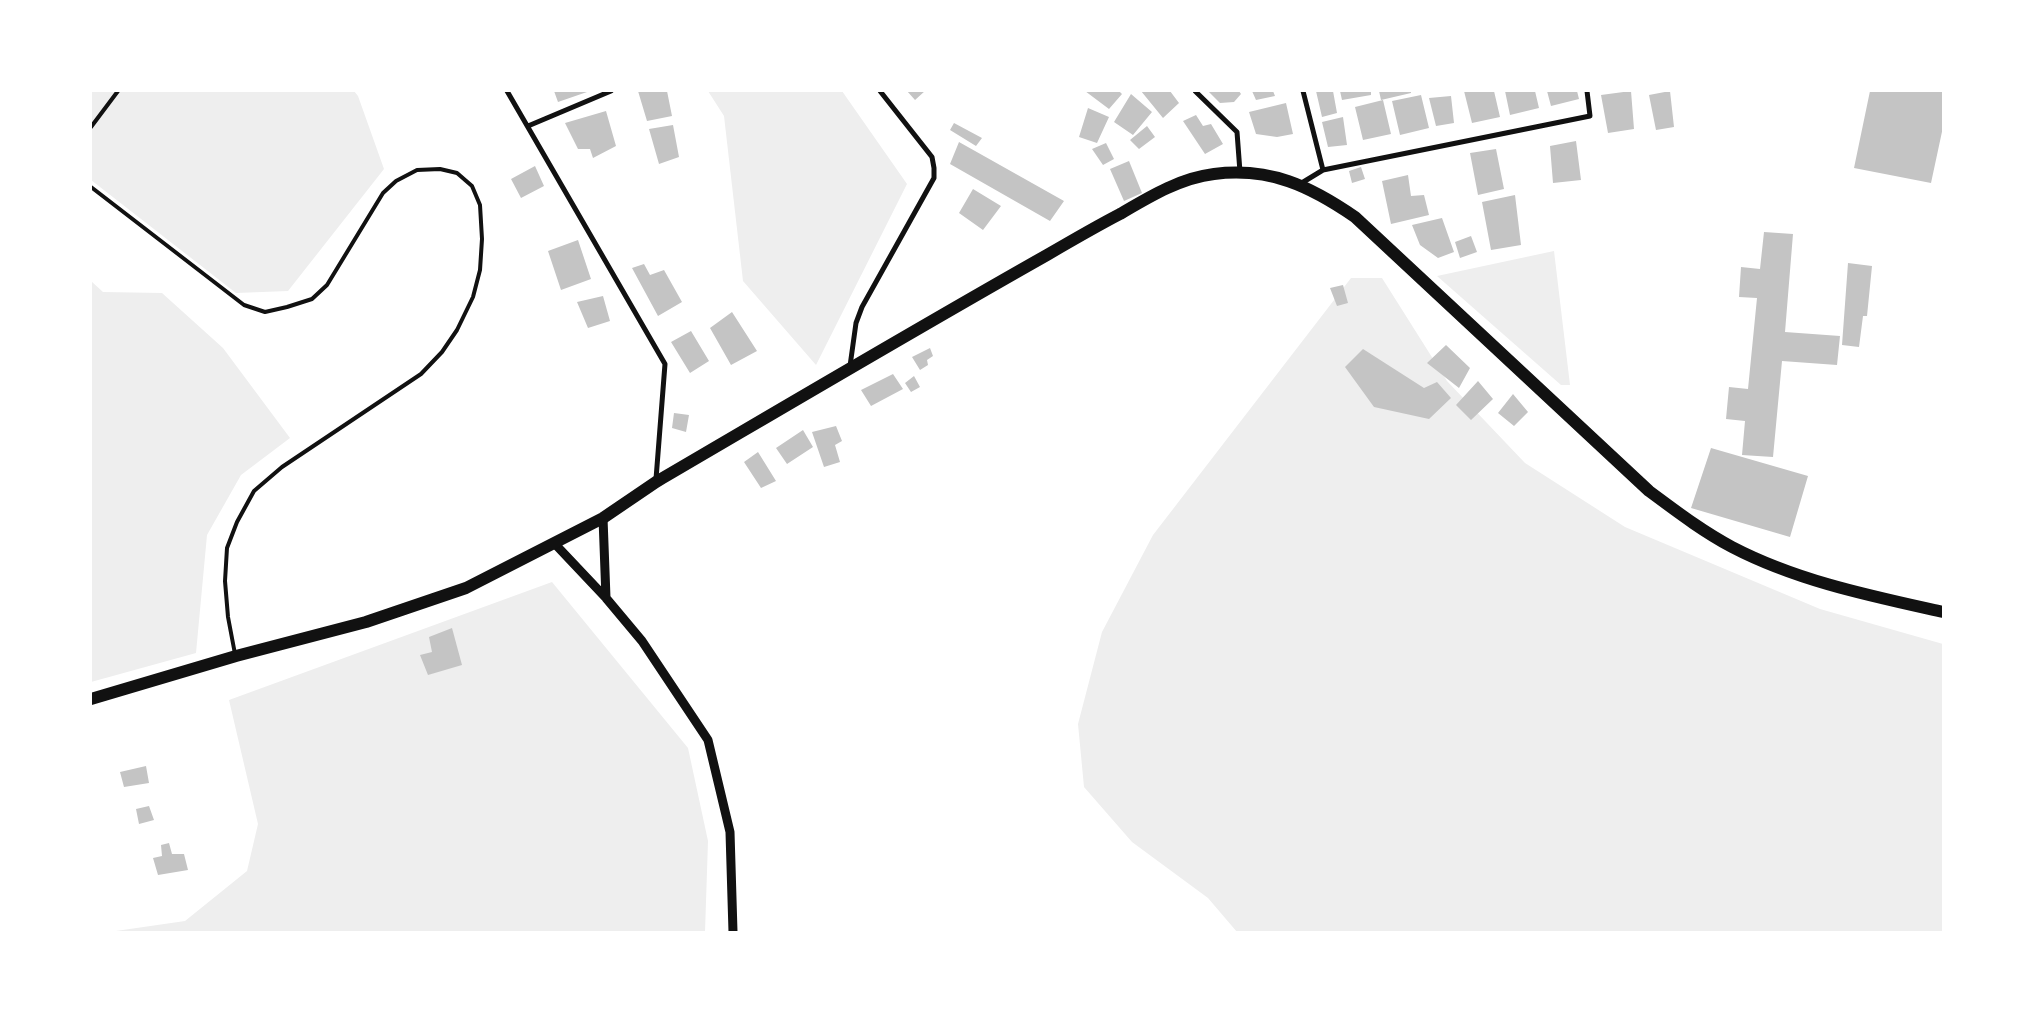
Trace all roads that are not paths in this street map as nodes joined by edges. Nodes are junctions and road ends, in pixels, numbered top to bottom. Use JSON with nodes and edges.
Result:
{"nodes":[{"id":1,"x":118,"y":91,"type":"edge"},
{"id":2,"x":508,"y":91,"type":"edge"},
{"id":3,"x":611,"y":91,"type":"edge"},
{"id":4,"x":880,"y":91,"type":"edge"},
{"id":5,"x":1195,"y":91,"type":"edge"},
{"id":6,"x":1303,"y":91,"type":"edge"},
{"id":7,"x":1587,"y":91,"type":"edge"},
{"id":8,"x":528,"y":126,"type":"junction"},
{"id":9,"x":91,"y":128,"type":"edge"},
{"id":10,"x":1323,"y":170,"type":"junction"},
{"id":11,"x":1240,"y":173,"type":"junction"},
{"id":12,"x":1300,"y":184,"type":"junction"},
{"id":13,"x":91,"y":187,"type":"edge"},
{"id":14,"x":850,"y":369,"type":"junction"},
{"id":15,"x":656,"y":482,"type":"junction"},
{"id":16,"x":603,"y":518,"type":"junction"},
{"id":17,"x":555,"y":544,"type":"junction"},
{"id":18,"x":606,"y":598,"type":"junction"},
{"id":19,"x":1943,"y":612,"type":"edge"},
{"id":20,"x":236,"y":656,"type":"junction"},
{"id":21,"x":91,"y":699,"type":"edge"},
{"id":22,"x":733,"y":932,"type":"edge"}],
"edges":[{"from":1,"to":9,"type":"lane"},
{"from":2,"to":8,"type":"street"},
{"from":3,"to":8,"type":"street"},
{"from":4,"to":14,"type":"street"},
{"from":5,"to":11,"type":"street"},
{"from":6,"to":10,"type":"street"},
{"from":7,"to":10,"type":"street"},
{"from":8,"to":15,"type":"street"},
{"from":10,"to":12,"type":"street"},
{"from":11,"to":12,"type":"main road"},
{"from":11,"to":14,"type":"main road"},
{"from":12,"to":19,"type":"main road"},
{"from":13,"to":20,"type":"lane"},
{"from":14,"to":15,"type":"main road"},
{"from":15,"to":16,"type":"main road"},
{"from":16,"to":17,"type":"main road"},
{"from":16,"to":18,"type":"street"},
{"from":17,"to":18,"type":"street"},
{"from":17,"to":20,"type":"main road"},
{"from":18,"to":22,"type":"street"},
{"from":20,"to":21,"type":"main road"}]}
